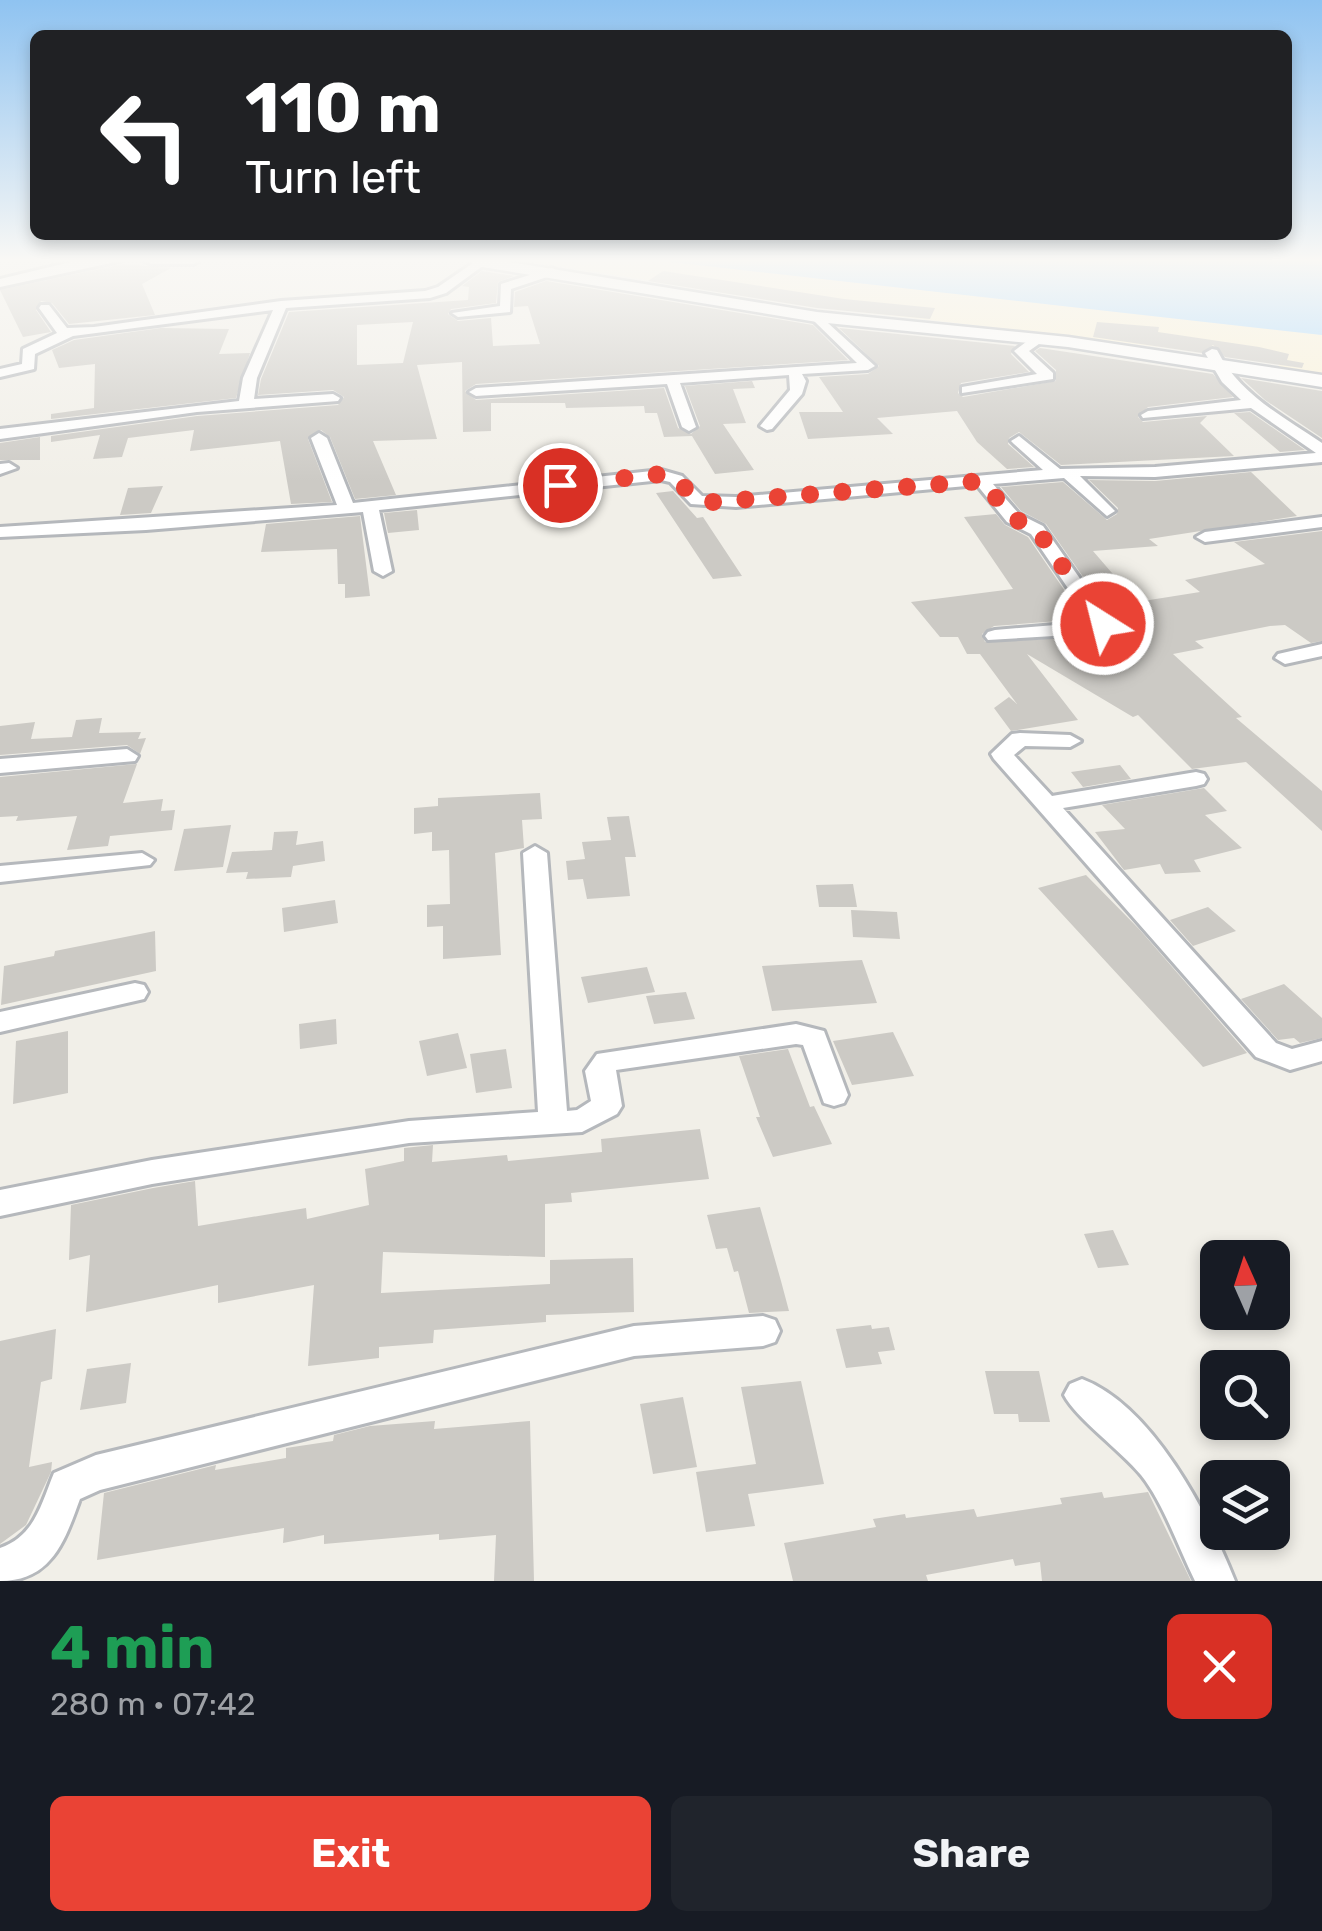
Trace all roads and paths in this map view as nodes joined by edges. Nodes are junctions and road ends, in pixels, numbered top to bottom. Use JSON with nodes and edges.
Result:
{"nodes":[{"id":1,"x":64,"y":335,"type":"edge"},
{"id":2,"x":268,"y":335,"type":"edge"},
{"id":3,"x":835,"y":335,"type":"edge"},
{"id":4,"x":997,"y":335,"type":"edge"},
{"id":5,"x":1075,"y":335,"type":"edge"},
{"id":6,"x":1040,"y":339,"type":"junction"},
{"id":7,"x":1212,"y":358,"type":"junction"},
{"id":8,"x":655,"y":364,"type":"dead end"},
{"id":9,"x":793,"y":371,"type":"junction"},
{"id":10,"x":0,"y":372,"type":"edge"},
{"id":11,"x":672,"y":379,"type":"junction"},
{"id":12,"x":1322,"y":380,"type":"edge"},
{"id":13,"x":533,"y":388,"type":"junction"},
{"id":14,"x":968,"y":390,"type":"dead end"},
{"id":15,"x":476,"y":392,"type":"dead end"},
{"id":16,"x":333,"y":398,"type":"dead end"},
{"id":17,"x":246,"y":403,"type":"junction"},
{"id":18,"x":1256,"y":403,"type":"junction"},
{"id":19,"x":1148,"y":415,"type":"dead end"},
{"id":20,"x":767,"y":426,"type":"dead end"},
{"id":21,"x":690,"y":427,"type":"dead end"},
{"id":22,"x":0,"y":434,"type":"edge"},
{"id":23,"x":319,"y":438,"type":"dead end"},
{"id":24,"x":1018,"y":441,"type":"dead end"},
{"id":25,"x":1322,"y":454,"type":"edge"},
{"id":26,"x":1063,"y":474,"type":"junction"},
{"id":27,"x":982,"y":481,"type":"junction"},
{"id":28,"x":370,"y":506,"type":"junction"},
{"id":29,"x":348,"y":510,"type":"junction"},
{"id":30,"x":1107,"y":512,"type":"dead end"},
{"id":31,"x":1322,"y":522,"type":"edge"},
{"id":32,"x":0,"y":532,"type":"edge"},
{"id":33,"x":1205,"y":537,"type":"dead end"},
{"id":34,"x":383,"y":571,"type":"dead end"},
{"id":35,"x":995,"y":636,"type":"dead end"},
{"id":36,"x":1322,"y":650,"type":"edge"},
{"id":37,"x":1285,"y":658,"type":"dead end"},
{"id":38,"x":1070,"y":740,"type":"dead end"},
{"id":39,"x":127,"y":756,"type":"dead end"},
{"id":40,"x":0,"y":766,"type":"edge"},
{"id":41,"x":1196,"y":779,"type":"dead end"},
{"id":42,"x":1044,"y":804,"type":"junction"},
{"id":43,"x":535,"y":853,"type":"dead end"},
{"id":44,"x":142,"y":860,"type":"dead end"},
{"id":45,"x":0,"y":874,"type":"edge"},
{"id":46,"x":135,"y":992,"type":"dead end"},
{"id":47,"x":0,"y":1022,"type":"edge"},
{"id":48,"x":1322,"y":1050,"type":"edge"},
{"id":49,"x":834,"y":1094,"type":"dead end"},
{"id":50,"x":554,"y":1123,"type":"junction"},
{"id":51,"x":0,"y":1203,"type":"edge"},
{"id":52,"x":764,"y":1331,"type":"dead end"},
{"id":53,"x":1082,"y":1395,"type":"dead end"},
{"id":54,"x":0,"y":1567,"type":"edge"},
{"id":55,"x":1216,"y":1581,"type":"edge"}],
"edges":[{"from":1,"to":10,"type":"street"},
{"from":2,"to":17,"type":"street"},
{"from":3,"to":9,"type":"street"},
{"from":4,"to":6,"type":"street"},
{"from":5,"to":7,"type":"street"},
{"from":6,"to":7,"type":"street"},
{"from":6,"to":14,"type":"street"},
{"from":7,"to":12,"type":"street"},
{"from":7,"to":18,"type":"street"},
{"from":8,"to":13,"type":"street"},
{"from":9,"to":11,"type":"street"},
{"from":9,"to":20,"type":"street"},
{"from":11,"to":13,"type":"street"},
{"from":11,"to":21,"type":"street"},
{"from":13,"to":15,"type":"street"},
{"from":16,"to":17,"type":"street"},
{"from":17,"to":22,"type":"street"},
{"from":18,"to":19,"type":"street"},
{"from":18,"to":25,"type":"street"},
{"from":23,"to":29,"type":"street"},
{"from":24,"to":26,"type":"street"},
{"from":25,"to":26,"type":"street"},
{"from":26,"to":27,"type":"street"},
{"from":26,"to":30,"type":"street"},
{"from":27,"to":28,"type":"street"},
{"from":27,"to":35,"type":"street"},
{"from":28,"to":29,"type":"street"},
{"from":28,"to":34,"type":"street"},
{"from":29,"to":32,"type":"street"},
{"from":31,"to":33,"type":"street"},
{"from":36,"to":37,"type":"street"},
{"from":38,"to":42,"type":"street"},
{"from":39,"to":40,"type":"street"},
{"from":41,"to":42,"type":"street"},
{"from":42,"to":48,"type":"street"},
{"from":43,"to":50,"type":"street"},
{"from":44,"to":45,"type":"street"},
{"from":46,"to":47,"type":"street"},
{"from":49,"to":50,"type":"street"},
{"from":50,"to":51,"type":"street"},
{"from":52,"to":54,"type":"street"},
{"from":53,"to":55,"type":"street"}]}
